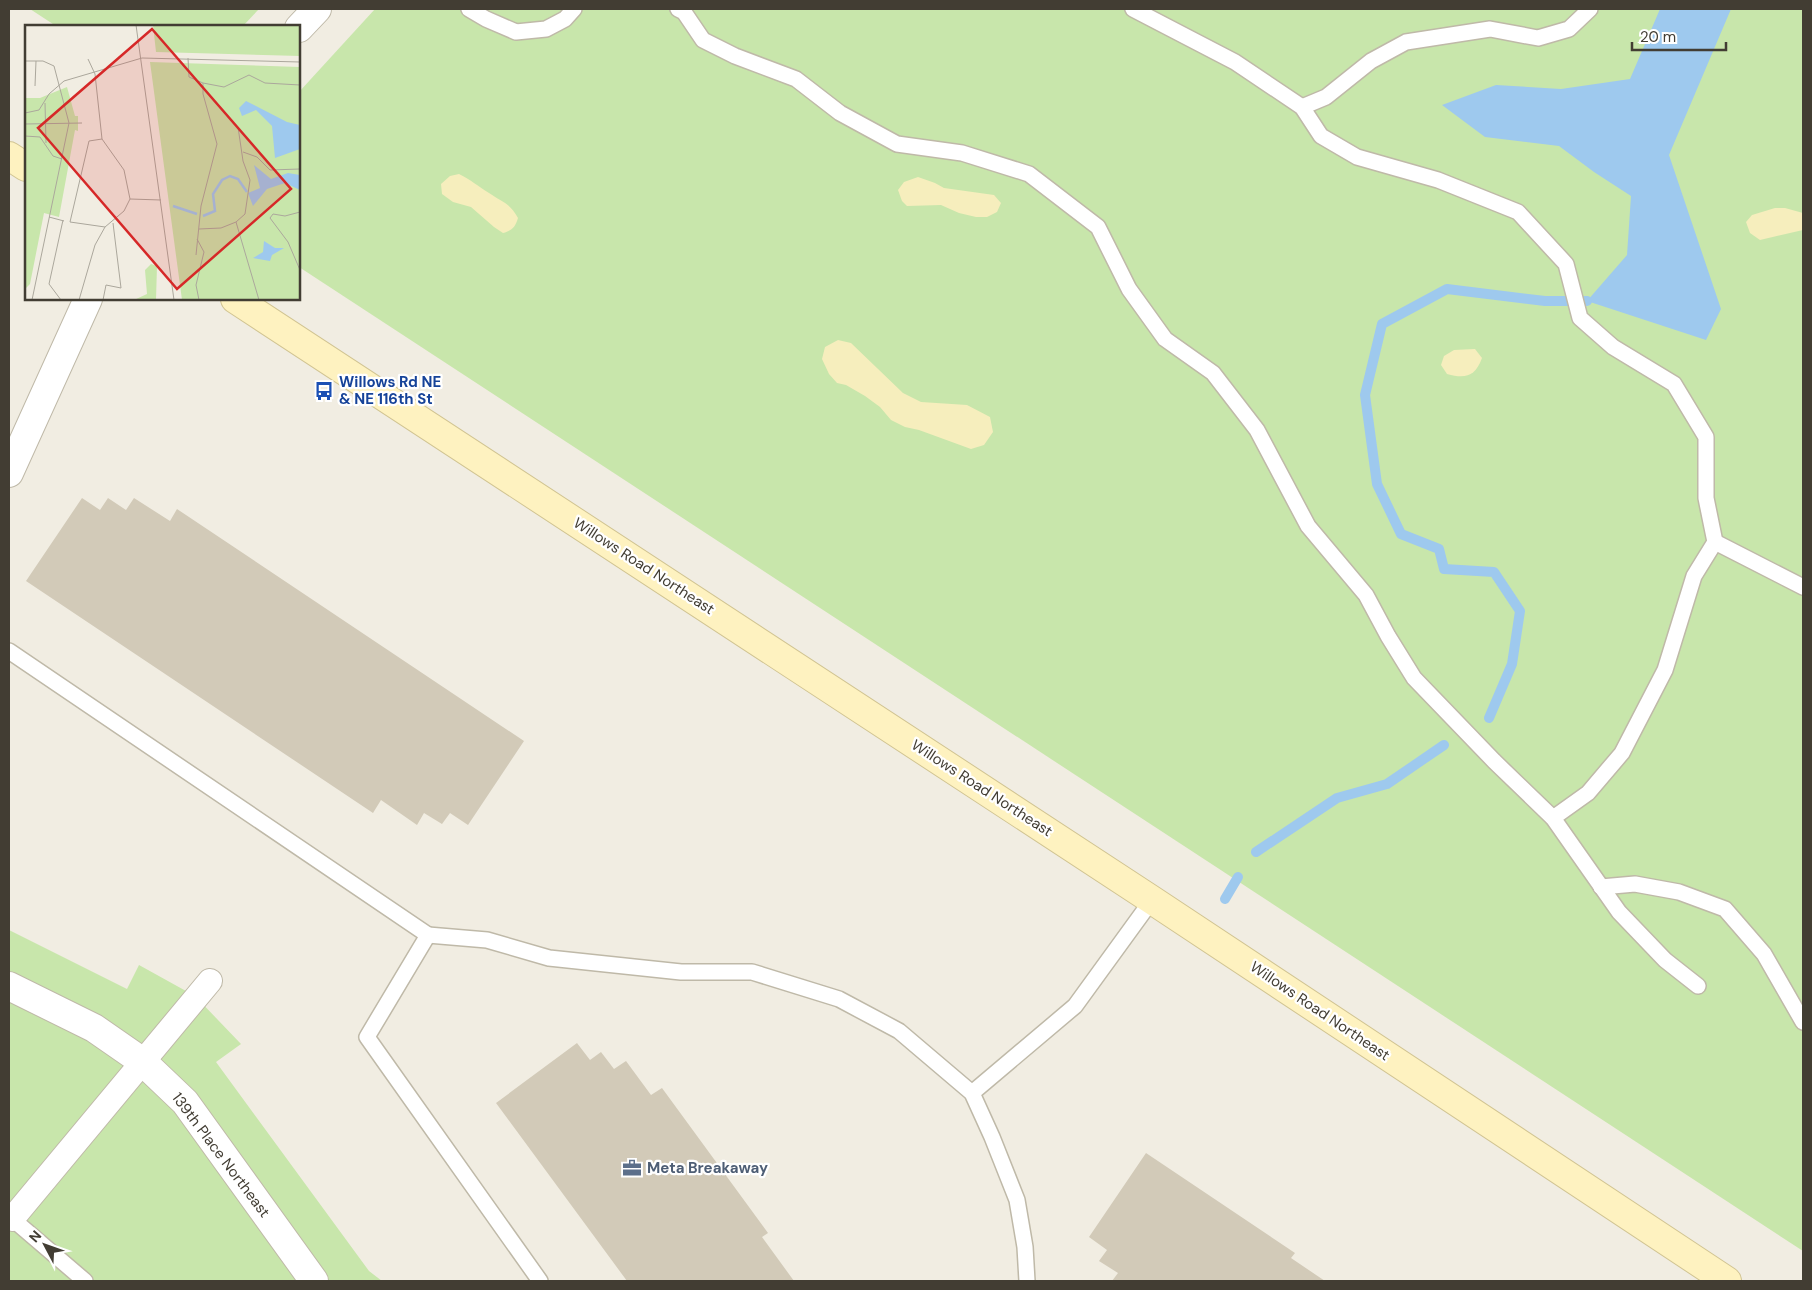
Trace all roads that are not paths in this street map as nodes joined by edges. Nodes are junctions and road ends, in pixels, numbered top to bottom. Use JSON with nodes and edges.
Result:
{"nodes":[{"id":1,"x":317,"y":9,"type":"edge"},
{"id":2,"x":470,"y":9,"type":"edge"},
{"id":3,"x":574,"y":9,"type":"edge"},
{"id":4,"x":678,"y":9,"type":"edge"},
{"id":5,"x":1133,"y":9,"type":"edge"},
{"id":6,"x":1590,"y":9,"type":"edge"},
{"id":7,"x":300,"y":27,"type":"edge"},
{"id":8,"x":1302,"y":107,"type":"junction"},
{"id":9,"x":9,"y":156,"type":"edge"},
{"id":10,"x":25,"y":166,"type":"edge"},
{"id":11,"x":88,"y":300,"type":"edge"},
{"id":12,"x":237,"y":300,"type":"edge"},
{"id":13,"x":9,"y":473,"type":"edge"},
{"id":14,"x":1715,"y":542,"type":"junction"},
{"id":15,"x":1803,"y":587,"type":"edge"},
{"id":16,"x":9,"y":651,"type":"edge"},
{"id":17,"x":1553,"y":818,"type":"junction"},
{"id":18,"x":1601,"y":887,"type":"junction"},
{"id":19,"x":1152,"y":900,"type":"junction"},
{"id":20,"x":428,"y":935,"type":"junction"},
{"id":21,"x":210,"y":980,"type":"dead end"},
{"id":22,"x":9,"y":986,"type":"edge"},
{"id":23,"x":1698,"y":986,"type":"dead end"},
{"id":24,"x":1803,"y":1022,"type":"edge"},
{"id":25,"x":143,"y":1062,"type":"junction"},
{"id":26,"x":972,"y":1093,"type":"junction"},
{"id":27,"x":10,"y":1219,"type":"edge"},
{"id":28,"x":85,"y":1281,"type":"edge"},
{"id":29,"x":314,"y":1281,"type":"edge"},
{"id":30,"x":540,"y":1281,"type":"edge"},
{"id":31,"x":1026,"y":1281,"type":"edge"},
{"id":32,"x":1727,"y":1281,"type":"edge"}],
"edges":[{"from":1,"to":7,"type":"street"},
{"from":2,"to":3,"type":"lane"},
{"from":4,"to":17,"type":"lane"},
{"from":5,"to":8,"type":"lane"},
{"from":6,"to":8,"type":"lane"},
{"from":8,"to":14,"type":"lane"},
{"from":9,"to":10,"type":"main road"},
{"from":11,"to":13,"type":"street"},
{"from":12,"to":19,"type":"main road","name":"Willows Road Northeast"},
{"from":14,"to":15,"type":"lane"},
{"from":14,"to":17,"type":"lane"},
{"from":16,"to":20,"type":"lane"},
{"from":17,"to":18,"type":"lane"},
{"from":18,"to":23,"type":"lane"},
{"from":18,"to":24,"type":"lane"},
{"from":19,"to":26,"type":"lane"},
{"from":19,"to":32,"type":"main road","name":"Willows Road Northeast"},
{"from":20,"to":26,"type":"lane"},
{"from":20,"to":30,"type":"lane"},
{"from":21,"to":25,"type":"street"},
{"from":22,"to":25,"type":"street","name":"139th Place Northeast"},
{"from":25,"to":27,"type":"street"},
{"from":25,"to":29,"type":"street","name":"139th Place Northeast"},
{"from":26,"to":31,"type":"lane"},
{"from":27,"to":28,"type":"lane"}]}
